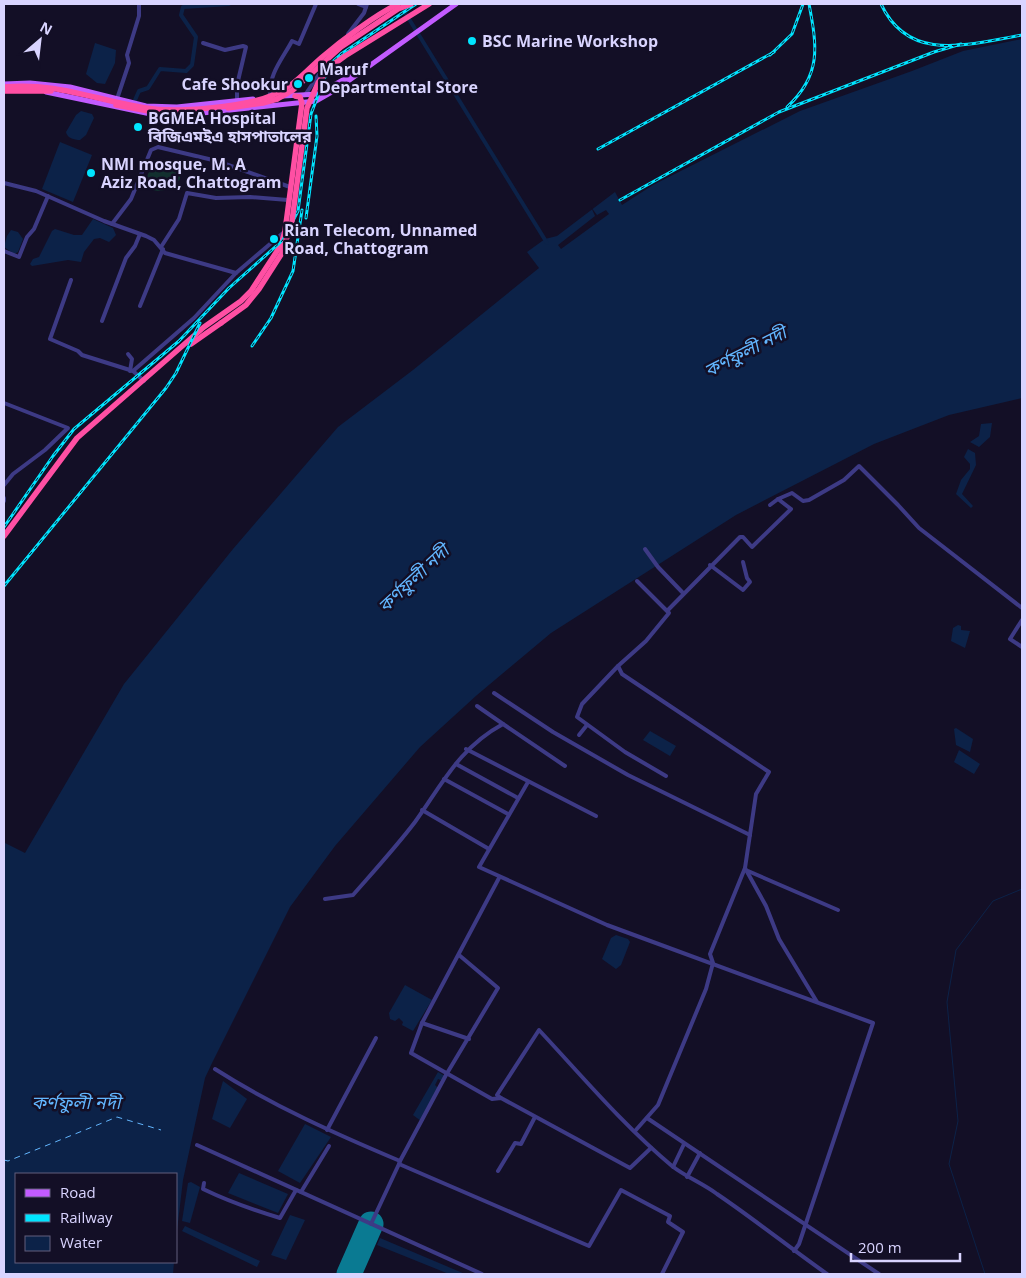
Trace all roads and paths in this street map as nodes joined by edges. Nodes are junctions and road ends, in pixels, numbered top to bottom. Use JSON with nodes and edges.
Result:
{"nodes":[{"id":1,"x":140,"y":4,"type":"edge"},
{"id":2,"x":316,"y":4,"type":"edge"},
{"id":3,"x":358,"y":4,"type":"edge"},
{"id":4,"x":398,"y":4,"type":"edge"},
{"id":5,"x":411,"y":4,"type":"edge"},
{"id":6,"x":430,"y":4,"type":"edge"},
{"id":7,"x":456,"y":4,"type":"edge"},
{"id":8,"x":366,"y":5,"type":"edge"},
{"id":9,"x":203,"y":43,"type":"dead end"},
{"id":10,"x":361,"y":70,"type":"junction"},
{"id":11,"x":4,"y":86,"type":"edge"},
{"id":12,"x":4,"y":92,"type":"edge"},
{"id":13,"x":305,"y":95,"type":"junction"},
{"id":14,"x":270,"y":96,"type":"junction"},
{"id":15,"x":295,"y":96,"type":"junction"},
{"id":16,"x":117,"y":99,"type":"junction"},
{"id":17,"x":237,"y":101,"type":"junction"},
{"id":18,"x":302,"y":103,"type":"junction"},
{"id":19,"x":4,"y":183,"type":"edge"},
{"id":20,"x":290,"y":187,"type":"junction"},
{"id":21,"x":48,"y":196,"type":"junction"},
{"id":22,"x":288,"y":200,"type":"junction"},
{"id":23,"x":112,"y":224,"type":"junction"},
{"id":24,"x":285,"y":231,"type":"junction"},
{"id":25,"x":140,"y":234,"type":"junction"},
{"id":26,"x":162,"y":248,"type":"junction"},
{"id":27,"x":4,"y":251,"type":"edge"},
{"id":28,"x":236,"y":273,"type":"junction"},
{"id":29,"x":71,"y":280,"type":"dead end"},
{"id":30,"x":140,"y":306,"type":"dead end"},
{"id":31,"x":102,"y":321,"type":"dead end"},
{"id":32,"x":128,"y":354,"type":"dead end"},
{"id":33,"x":175,"y":355,"type":"junction"},
{"id":34,"x":131,"y":371,"type":"junction"},
{"id":35,"x":144,"y":380,"type":"junction"},
{"id":36,"x":4,"y":403,"type":"edge"},
{"id":37,"x":4,"y":485,"type":"edge"},
{"id":38,"x":778,"y":499,"type":"junction"},
{"id":39,"x":770,"y":505,"type":"dead end"},
{"id":40,"x":4,"y":536,"type":"edge"},
{"id":41,"x":645,"y":549,"type":"dead end"},
{"id":42,"x":743,"y":562,"type":"dead end"},
{"id":43,"x":710,"y":565,"type":"junction"},
{"id":44,"x":637,"y":581,"type":"dead end"},
{"id":45,"x":683,"y":593,"type":"junction"},
{"id":46,"x":1022,"y":608,"type":"edge"},
{"id":47,"x":668,"y":610,"type":"junction"},
{"id":48,"x":1022,"y":620,"type":"edge"},
{"id":49,"x":1022,"y":647,"type":"edge"},
{"id":50,"x":618,"y":666,"type":"junction"},
{"id":51,"x":494,"y":693,"type":"dead end"},
{"id":52,"x":477,"y":706,"type":"dead end"},
{"id":53,"x":503,"y":724,"type":"junction"},
{"id":54,"x":587,"y":725,"type":"junction"},
{"id":55,"x":579,"y":735,"type":"dead end"},
{"id":56,"x":466,"y":749,"type":"junction"},
{"id":57,"x":456,"y":764,"type":"junction"},
{"id":58,"x":565,"y":766,"type":"dead end"},
{"id":59,"x":666,"y":776,"type":"dead end"},
{"id":60,"x":444,"y":779,"type":"junction"},
{"id":61,"x":528,"y":782,"type":"junction"},
{"id":62,"x":518,"y":798,"type":"junction"},
{"id":63,"x":422,"y":810,"type":"junction"},
{"id":64,"x":508,"y":814,"type":"junction"},
{"id":65,"x":596,"y":816,"type":"dead end"},
{"id":66,"x":750,"y":835,"type":"junction"},
{"id":67,"x":489,"y":849,"type":"junction"},
{"id":68,"x":746,"y":869,"type":"junction"},
{"id":69,"x":499,"y":878,"type":"junction"},
{"id":70,"x":326,"y":899,"type":"dead end"},
{"id":71,"x":838,"y":910,"type":"dead end"},
{"id":72,"x":458,"y":955,"type":"junction"},
{"id":73,"x":713,"y":962,"type":"junction"},
{"id":74,"x":818,"y":1003,"type":"junction"},
{"id":75,"x":422,"y":1023,"type":"junction"},
{"id":76,"x":376,"y":1038,"type":"dead end"},
{"id":77,"x":469,"y":1040,"type":"junction"},
{"id":78,"x":215,"y":1069,"type":"dead end"},
{"id":79,"x":446,"y":1075,"type":"junction"},
{"id":80,"x":501,"y":1098,"type":"junction"},
{"id":81,"x":536,"y":1117,"type":"junction"},
{"id":82,"x":647,"y":1118,"type":"junction"},
{"id":83,"x":327,"y":1130,"type":"junction"},
{"id":84,"x":635,"y":1131,"type":"junction"},
{"id":85,"x":684,"y":1144,"type":"junction"},
{"id":86,"x":198,"y":1145,"type":"dead end"},
{"id":87,"x":329,"y":1146,"type":"dead end"},
{"id":88,"x":651,"y":1148,"type":"junction"},
{"id":89,"x":700,"y":1153,"type":"junction"},
{"id":90,"x":399,"y":1163,"type":"junction"},
{"id":91,"x":673,"y":1167,"type":"junction"},
{"id":92,"x":498,"y":1170,"type":"dead end"},
{"id":93,"x":687,"y":1177,"type":"junction"},
{"id":94,"x":204,"y":1183,"type":"dead end"},
{"id":95,"x":298,"y":1191,"type":"junction"},
{"id":96,"x":371,"y":1224,"type":"junction"},
{"id":97,"x":804,"y":1226,"type":"junction"},
{"id":98,"x":794,"y":1251,"type":"junction"},
{"id":99,"x":482,"y":1274,"type":"edge"},
{"id":100,"x":662,"y":1274,"type":"edge"},
{"id":101,"x":827,"y":1274,"type":"edge"},
{"id":102,"x":878,"y":1274,"type":"edge"}],
"edges":[{"from":1,"to":16,"type":"street"},
{"from":2,"to":14,"type":"street"},
{"from":3,"to":8,"type":"street"},
{"from":4,"to":11,"type":"highway","bridge":true},
{"from":5,"to":12,"type":"highway","bridge":true},
{"from":6,"to":33,"type":"highway","bridge":true},
{"from":7,"to":10,"type":"main road"},
{"from":8,"to":13,"type":"street"},
{"from":9,"to":17,"type":"street"},
{"from":10,"to":13,"type":"main road"},
{"from":10,"to":18,"type":"main road"},
{"from":11,"to":16,"type":"main road"},
{"from":12,"to":18,"type":"main road"},
{"from":13,"to":15,"type":"main road"},
{"from":14,"to":15,"type":"main road"},
{"from":14,"to":17,"type":"main road"},
{"from":15,"to":18,"type":"highway"},
{"from":16,"to":17,"type":"main road"},
{"from":18,"to":20,"type":"highway"},
{"from":19,"to":21,"type":"street"},
{"from":20,"to":22,"type":"highway"},
{"from":20,"to":23,"type":"street"},
{"from":21,"to":23,"type":"street"},
{"from":21,"to":27,"type":"street"},
{"from":22,"to":24,"type":"highway"},
{"from":22,"to":26,"type":"street"},
{"from":23,"to":25,"type":"street"},
{"from":24,"to":28,"type":"street"},
{"from":24,"to":33,"type":"highway"},
{"from":25,"to":26,"type":"street"},
{"from":25,"to":31,"type":"street"},
{"from":26,"to":28,"type":"street"},
{"from":26,"to":30,"type":"street"},
{"from":28,"to":34,"type":"street"},
{"from":29,"to":34,"type":"street"},
{"from":32,"to":34,"type":"street"},
{"from":33,"to":35,"type":"highway"},
{"from":34,"to":35,"type":"street"},
{"from":35,"to":40,"type":"highway"},
{"from":36,"to":37,"type":"street"},
{"from":38,"to":39,"type":"street"},
{"from":38,"to":43,"type":"street"},
{"from":38,"to":46,"type":"street"},
{"from":41,"to":45,"type":"street"},
{"from":42,"to":43,"type":"street"},
{"from":43,"to":45,"type":"street"},
{"from":44,"to":47,"type":"street"},
{"from":45,"to":47,"type":"street"},
{"from":47,"to":50,"type":"street"},
{"from":48,"to":49,"type":"street"},
{"from":50,"to":54,"type":"street"},
{"from":50,"to":66,"type":"street"},
{"from":51,"to":66,"type":"street"},
{"from":52,"to":53,"type":"street"},
{"from":53,"to":56,"type":"street"},
{"from":53,"to":58,"type":"street"},
{"from":54,"to":55,"type":"street"},
{"from":54,"to":59,"type":"street"},
{"from":56,"to":57,"type":"street"},
{"from":56,"to":61,"type":"street"},
{"from":57,"to":60,"type":"street"},
{"from":57,"to":62,"type":"street"},
{"from":60,"to":63,"type":"street"},
{"from":60,"to":64,"type":"street"},
{"from":61,"to":62,"type":"street"},
{"from":61,"to":65,"type":"street"},
{"from":62,"to":64,"type":"street"},
{"from":63,"to":67,"type":"street"},
{"from":63,"to":70,"type":"street"},
{"from":64,"to":67,"type":"street"},
{"from":66,"to":68,"type":"street"},
{"from":67,"to":69,"type":"street"},
{"from":68,"to":71,"type":"street"},
{"from":68,"to":73,"type":"street"},
{"from":68,"to":74,"type":"street"},
{"from":69,"to":72,"type":"street"},
{"from":69,"to":73,"type":"street"},
{"from":72,"to":75,"type":"street"},
{"from":72,"to":77,"type":"street"},
{"from":73,"to":74,"type":"street"},
{"from":73,"to":82,"type":"street"},
{"from":74,"to":97,"type":"street"},
{"from":75,"to":77,"type":"street"},
{"from":75,"to":79,"type":"street"},
{"from":76,"to":83,"type":"street"},
{"from":77,"to":79,"type":"street"},
{"from":78,"to":83,"type":"street"},
{"from":79,"to":80,"type":"street"},
{"from":79,"to":90,"type":"street"},
{"from":80,"to":81,"type":"street"},
{"from":80,"to":84,"type":"street"},
{"from":81,"to":88,"type":"street"},
{"from":81,"to":92,"type":"street"},
{"from":82,"to":84,"type":"street"},
{"from":82,"to":85,"type":"street"},
{"from":83,"to":90,"type":"street"},
{"from":84,"to":88,"type":"street"},
{"from":85,"to":89,"type":"street"},
{"from":85,"to":91,"type":"street"},
{"from":86,"to":95,"type":"street"},
{"from":87,"to":95,"type":"street"},
{"from":88,"to":91,"type":"street"},
{"from":89,"to":93,"type":"street"},
{"from":89,"to":97,"type":"street"},
{"from":90,"to":96,"type":"street"},
{"from":90,"to":100,"type":"street"},
{"from":91,"to":93,"type":"street"},
{"from":93,"to":98,"type":"street"},
{"from":94,"to":95,"type":"street"},
{"from":95,"to":96,"type":"street"},
{"from":96,"to":99,"type":"street"},
{"from":97,"to":98,"type":"street"},
{"from":97,"to":102,"type":"street"},
{"from":98,"to":101,"type":"street"}]}
